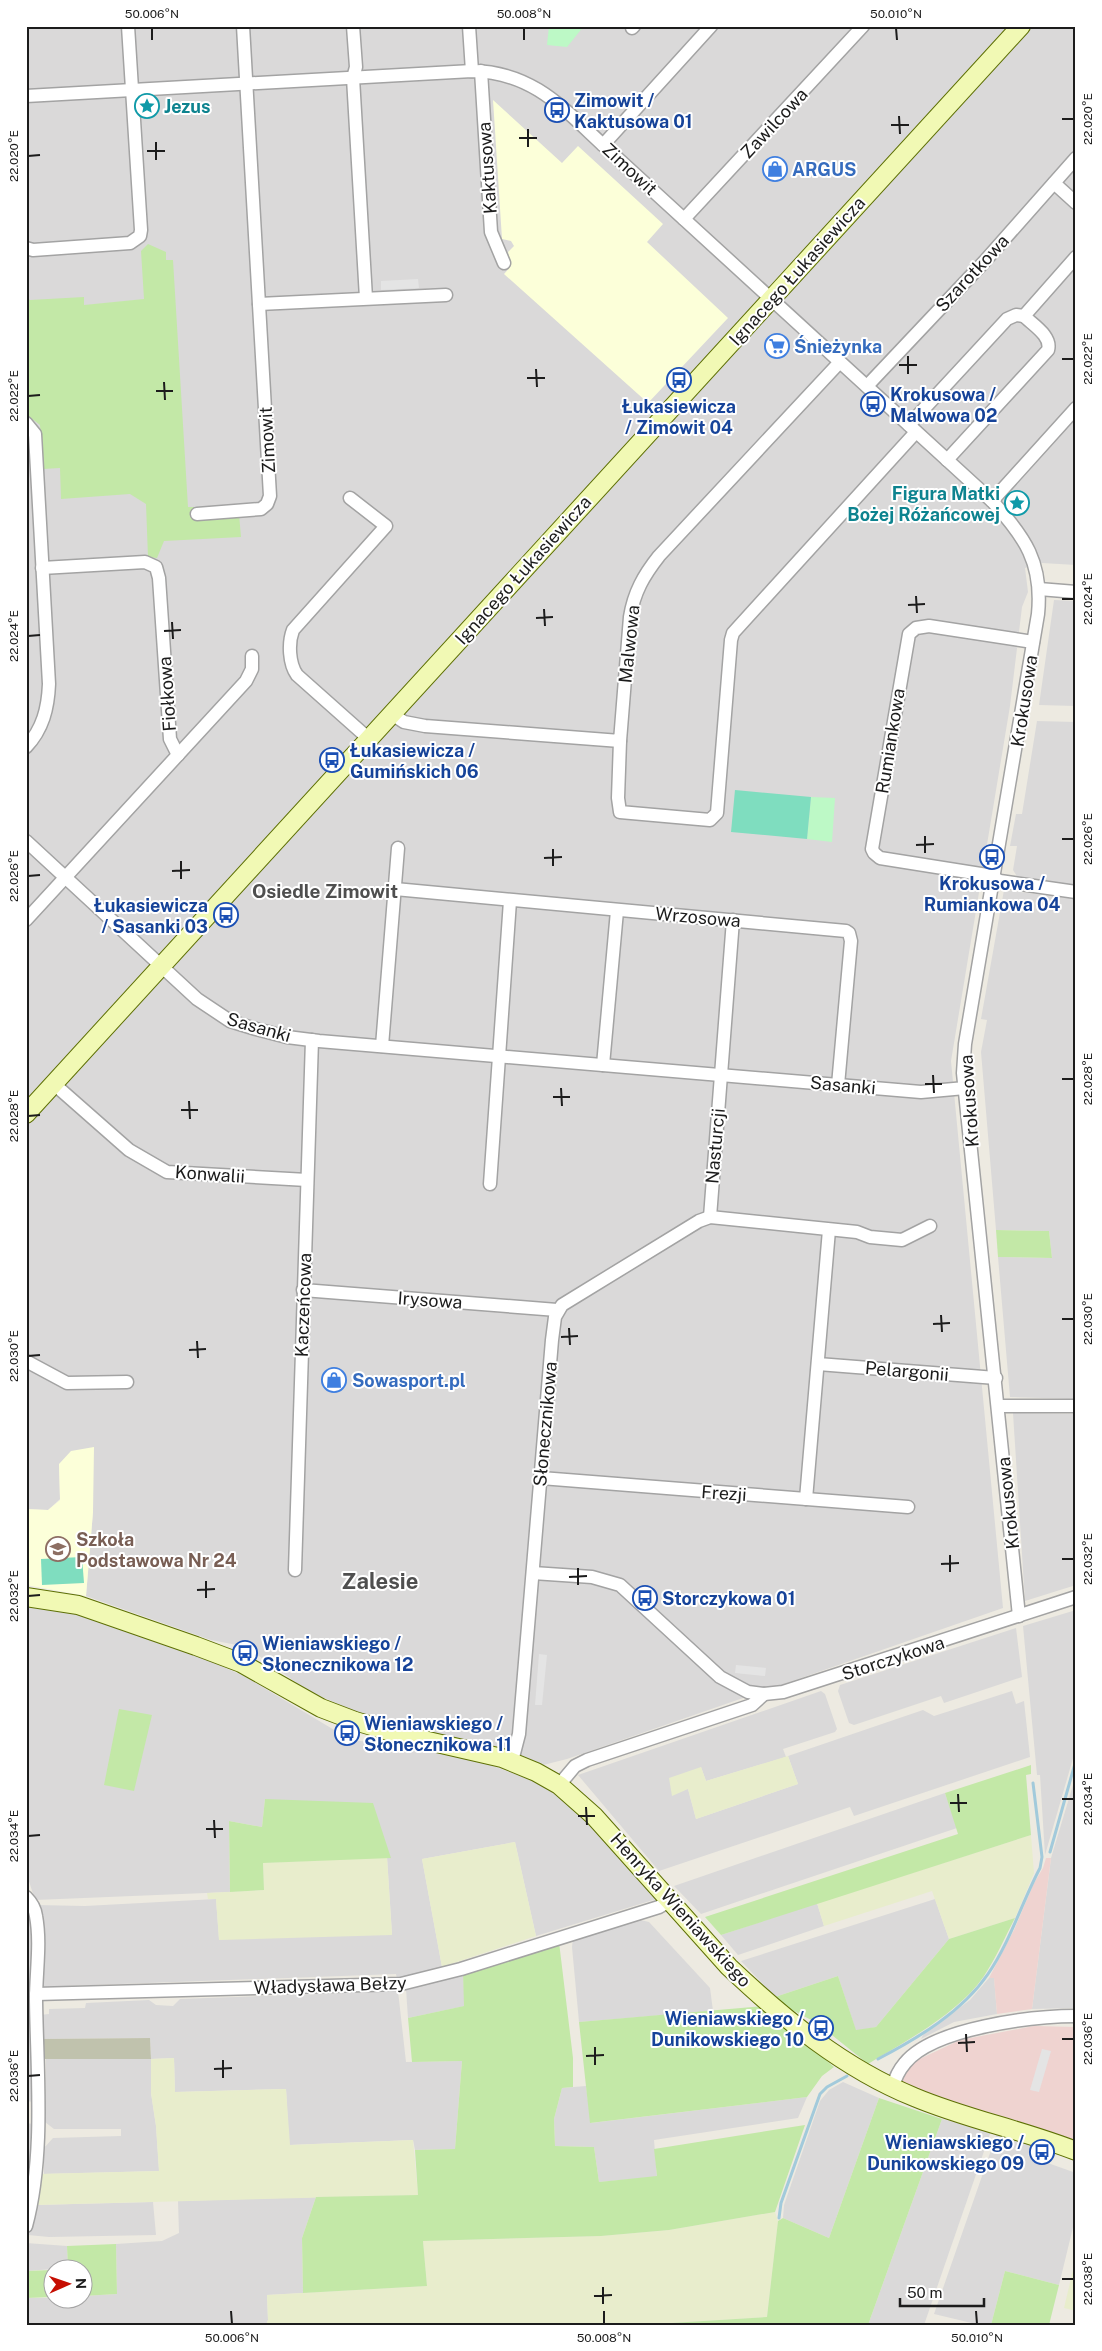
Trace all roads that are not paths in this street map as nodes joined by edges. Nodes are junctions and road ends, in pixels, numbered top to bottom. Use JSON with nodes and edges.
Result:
{"nodes":[{"id":1,"x":128,"y":26,"type":"edge"},
{"id":2,"x":243,"y":26,"type":"edge"},
{"id":3,"x":353,"y":26,"type":"edge"},
{"id":4,"x":469,"y":26,"type":"edge"},
{"id":5,"x":711,"y":26,"type":"edge"},
{"id":6,"x":863,"y":26,"type":"edge"},
{"id":7,"x":1021,"y":26,"type":"edge"},
{"id":8,"x":476,"y":71,"type":"junction"},
{"id":9,"x":353,"y":78,"type":"junction"},
{"id":10,"x":245,"y":83,"type":"junction"},
{"id":11,"x":132,"y":90,"type":"junction"},
{"id":12,"x":26,"y":96,"type":"edge"},
{"id":13,"x":603,"y":145,"type":"junction"},
{"id":14,"x":1076,"y":158,"type":"edge"},
{"id":15,"x":1054,"y":183,"type":"junction"},
{"id":16,"x":1076,"y":203,"type":"edge"},
{"id":17,"x":684,"y":219,"type":"junction"},
{"id":18,"x":26,"y":248,"type":"edge"},
{"id":19,"x":1076,"y":257,"type":"edge"},
{"id":20,"x":504,"y":263,"type":"dead end"},
{"id":21,"x":446,"y":295,"type":"dead end"},
{"id":22,"x":366,"y":298,"type":"junction"},
{"id":23,"x":771,"y":299,"type":"junction"},
{"id":24,"x":259,"y":304,"type":"junction"},
{"id":25,"x":1024,"y":316,"type":"junction"},
{"id":26,"x":839,"y":362,"type":"junction"},
{"id":27,"x":867,"y":386,"type":"junction"},
{"id":28,"x":1076,"y":408,"type":"edge"},
{"id":29,"x":26,"y":423,"type":"edge"},
{"id":30,"x":912,"y":428,"type":"junction"},
{"id":31,"x":947,"y":460,"type":"junction"},
{"id":32,"x":32,"y":498,"type":"edge"},
{"id":33,"x":350,"y":498,"type":"dead end"},
{"id":34,"x":992,"y":501,"type":"junction"},
{"id":35,"x":197,"y":514,"type":"dead end"},
{"id":36,"x":42,"y":568,"type":"junction"},
{"id":37,"x":1039,"y":589,"type":"junction"},
{"id":38,"x":1076,"y":592,"type":"edge"},
{"id":39,"x":1034,"y":642,"type":"junction"},
{"id":40,"x":252,"y":656,"type":"dead end"},
{"id":41,"x":392,"y":714,"type":"junction"},
{"id":42,"x":369,"y":739,"type":"junction"},
{"id":43,"x":620,"y":741,"type":"junction"},
{"id":44,"x":26,"y":747,"type":"edge"},
{"id":45,"x":178,"y":755,"type":"junction"},
{"id":46,"x":26,"y":841,"type":"edge"},
{"id":47,"x":398,"y":848,"type":"dead end"},
{"id":48,"x":65,"y":876,"type":"junction"},
{"id":49,"x":994,"y":878,"type":"junction"},
{"id":50,"x":394,"y":889,"type":"junction"},
{"id":51,"x":1076,"y":892,"type":"edge"},
{"id":52,"x":510,"y":901,"type":"junction"},
{"id":53,"x":617,"y":911,"type":"junction"},
{"id":54,"x":26,"y":920,"type":"edge"},
{"id":55,"x":733,"y":920,"type":"junction"},
{"id":56,"x":162,"y":966,"type":"junction"},
{"id":57,"x":312,"y":1040,"type":"junction"},
{"id":58,"x":382,"y":1046,"type":"junction"},
{"id":59,"x":498,"y":1057,"type":"junction"},
{"id":60,"x":603,"y":1065,"type":"junction"},
{"id":61,"x":721,"y":1075,"type":"junction"},
{"id":62,"x":54,"y":1084,"type":"junction"},
{"id":63,"x":838,"y":1085,"type":"junction"},
{"id":64,"x":964,"y":1088,"type":"junction"},
{"id":65,"x":26,"y":1114,"type":"edge"},
{"id":66,"x":307,"y":1180,"type":"junction"},
{"id":67,"x":490,"y":1184,"type":"dead end"},
{"id":68,"x":710,"y":1217,"type":"junction"},
{"id":69,"x":930,"y":1226,"type":"dead end"},
{"id":70,"x":829,"y":1230,"type":"junction"},
{"id":71,"x":303,"y":1290,"type":"junction"},
{"id":72,"x":557,"y":1310,"type":"junction"},
{"id":73,"x":26,"y":1361,"type":"edge"},
{"id":74,"x":818,"y":1364,"type":"junction"},
{"id":75,"x":996,"y":1378,"type":"junction"},
{"id":76,"x":127,"y":1382,"type":"dead end"},
{"id":77,"x":998,"y":1406,"type":"junction"},
{"id":78,"x":1076,"y":1406,"type":"edge"},
{"id":79,"x":540,"y":1478,"type":"junction"},
{"id":80,"x":806,"y":1499,"type":"junction"},
{"id":81,"x":908,"y":1507,"type":"dead end"},
{"id":82,"x":295,"y":1570,"type":"dead end"},
{"id":83,"x":533,"y":1573,"type":"junction"},
{"id":84,"x":1076,"y":1596,"type":"edge"},
{"id":85,"x":26,"y":1597,"type":"edge"},
{"id":86,"x":1019,"y":1616,"type":"junction"},
{"id":87,"x":764,"y":1694,"type":"junction"},
{"id":88,"x":512,"y":1761,"type":"junction"},
{"id":89,"x":560,"y":1785,"type":"junction"},
{"id":90,"x":26,"y":1897,"type":"edge"},
{"id":91,"x":671,"y":1900,"type":"junction"},
{"id":92,"x":36,"y":1994,"type":"junction"},
{"id":93,"x":1076,"y":2016,"type":"edge"},
{"id":94,"x":892,"y":2087,"type":"junction"},
{"id":95,"x":1076,"y":2151,"type":"edge"},
{"id":96,"x":26,"y":2226,"type":"edge"}],
"edges":[{"from":1,"to":11,"type":"street"},
{"from":2,"to":10,"type":"street","name":"Zimowit"},
{"from":3,"to":9,"type":"street"},
{"from":4,"to":8,"type":"street"},
{"from":5,"to":13,"type":"street"},
{"from":6,"to":17,"type":"street","name":"Zawilcowa"},
{"from":7,"to":23,"type":"street","name":"Ignacego Łukasiewicza"},
{"from":8,"to":9,"type":"street","name":"Zimowit"},
{"from":8,"to":13,"type":"street","name":"Zimowit"},
{"from":8,"to":20,"type":"street","name":"Kaktusowa"},
{"from":9,"to":10,"type":"street","name":"Zimowit"},
{"from":9,"to":22,"type":"street"},
{"from":10,"to":11,"type":"street","name":"Zimowit"},
{"from":10,"to":24,"type":"street","name":"Zimowit"},
{"from":11,"to":12,"type":"street","name":"Zimowit"},
{"from":11,"to":18,"type":"street"},
{"from":13,"to":17,"type":"street","name":"Zimowit"},
{"from":14,"to":15,"type":"street","name":"Szarotkowa"},
{"from":15,"to":16,"type":"street"},
{"from":15,"to":27,"type":"street","name":"Szarotkowa"},
{"from":17,"to":23,"type":"street","name":"Zimowit"},
{"from":19,"to":25,"type":"street"},
{"from":21,"to":22,"type":"street"},
{"from":22,"to":24,"type":"street"},
{"from":23,"to":26,"type":"street","name":"Krokusowa"},
{"from":23,"to":41,"type":"street","name":"Ignacego Łukasiewicza"},
{"from":24,"to":35,"type":"street","name":"Zimowit"},
{"from":25,"to":30,"type":"street"},
{"from":25,"to":31,"type":"street"},
{"from":26,"to":27,"type":"street","name":"Krokusowa"},
{"from":26,"to":43,"type":"street","name":"Malwowa"},
{"from":27,"to":30,"type":"street","name":"Krokusowa"},
{"from":28,"to":34,"type":"street"},
{"from":29,"to":32,"type":"street"},
{"from":30,"to":31,"type":"street","name":"Krokusowa"},
{"from":30,"to":43,"type":"street"},
{"from":31,"to":34,"type":"street","name":"Krokusowa"},
{"from":32,"to":36,"type":"street"},
{"from":33,"to":42,"type":"street"},
{"from":34,"to":37,"type":"street","name":"Krokusowa"},
{"from":36,"to":44,"type":"street"},
{"from":36,"to":45,"type":"street","name":"Fiołkowa"},
{"from":37,"to":38,"type":"street"},
{"from":37,"to":39,"type":"street","name":"Krokusowa"},
{"from":39,"to":49,"type":"street","name":"Krokusowa"},
{"from":39,"to":49,"type":"street","name":"Rumiankowa"},
{"from":40,"to":45,"type":"street","name":"Fiołkowa"},
{"from":41,"to":42,"type":"street","name":"Ignacego Łukasiewicza"},
{"from":41,"to":43,"type":"street"},
{"from":42,"to":56,"type":"street","name":"Ignacego Łukasiewicza"},
{"from":45,"to":48,"type":"street","name":"Fiołkowa"},
{"from":46,"to":48,"type":"street","name":"Sasanki"},
{"from":47,"to":50,"type":"street"},
{"from":48,"to":54,"type":"street","name":"Fiołkowa"},
{"from":48,"to":56,"type":"street","name":"Sasanki"},
{"from":49,"to":51,"type":"street"},
{"from":49,"to":64,"type":"street","name":"Krokusowa"},
{"from":50,"to":52,"type":"street","name":"Wrzosowa"},
{"from":50,"to":58,"type":"street"},
{"from":52,"to":53,"type":"street","name":"Wrzosowa"},
{"from":52,"to":59,"type":"street"},
{"from":53,"to":55,"type":"street","name":"Wrzosowa"},
{"from":53,"to":60,"type":"street"},
{"from":55,"to":61,"type":"street"},
{"from":55,"to":63,"type":"street","name":"Wrzosowa"},
{"from":56,"to":57,"type":"street","name":"Sasanki"},
{"from":56,"to":62,"type":"street","name":"Ignacego Łukasiewicza"},
{"from":57,"to":58,"type":"street","name":"Sasanki"},
{"from":57,"to":66,"type":"street","name":"Kaczeńcowa"},
{"from":58,"to":59,"type":"street","name":"Sasanki"},
{"from":59,"to":60,"type":"street","name":"Sasanki"},
{"from":59,"to":67,"type":"street"},
{"from":60,"to":61,"type":"street","name":"Sasanki"},
{"from":61,"to":63,"type":"street","name":"Sasanki"},
{"from":61,"to":68,"type":"street","name":"Nasturcji"},
{"from":62,"to":65,"type":"street","name":"Ignacego Łukasiewicza"},
{"from":62,"to":66,"type":"street","name":"Konwalii"},
{"from":63,"to":64,"type":"street","name":"Sasanki"},
{"from":64,"to":75,"type":"street","name":"Krokusowa"},
{"from":66,"to":71,"type":"street","name":"Kaczeńcowa"},
{"from":68,"to":70,"type":"street"},
{"from":68,"to":72,"type":"street"},
{"from":69,"to":70,"type":"street"},
{"from":70,"to":74,"type":"street"},
{"from":71,"to":72,"type":"street","name":"Irysowa"},
{"from":71,"to":82,"type":"street","name":"Kaczeńcowa"},
{"from":72,"to":79,"type":"street","name":"Słonecznikowa"},
{"from":73,"to":76,"type":"street"},
{"from":74,"to":75,"type":"street","name":"Pelargonii"},
{"from":74,"to":80,"type":"street"},
{"from":75,"to":77,"type":"street","name":"Krokusowa"},
{"from":77,"to":78,"type":"street"},
{"from":77,"to":86,"type":"street","name":"Krokusowa"},
{"from":79,"to":80,"type":"street","name":"Frezji"},
{"from":79,"to":83,"type":"street","name":"Słonecznikowa"},
{"from":80,"to":81,"type":"street","name":"Frezji"},
{"from":83,"to":87,"type":"street","name":"Storczykowa"},
{"from":83,"to":88,"type":"street","name":"Słonecznikowa"},
{"from":84,"to":86,"type":"street","name":"Storczykowa"},
{"from":85,"to":88,"type":"street","name":"Henryka Wieniawskiego"},
{"from":86,"to":87,"type":"street","name":"Storczykowa"},
{"from":87,"to":89,"type":"street","name":"Storczykowa"},
{"from":88,"to":89,"type":"street","name":"Henryka Wieniawskiego"},
{"from":89,"to":91,"type":"street","name":"Henryka Wieniawskiego"},
{"from":90,"to":92,"type":"street"},
{"from":91,"to":92,"type":"street","name":"Władysława Bełzy"},
{"from":91,"to":94,"type":"street","name":"Henryka Wieniawskiego"},
{"from":92,"to":96,"type":"street"},
{"from":93,"to":94,"type":"street"},
{"from":94,"to":95,"type":"street","name":"Henryka Wieniawskiego"}]}
